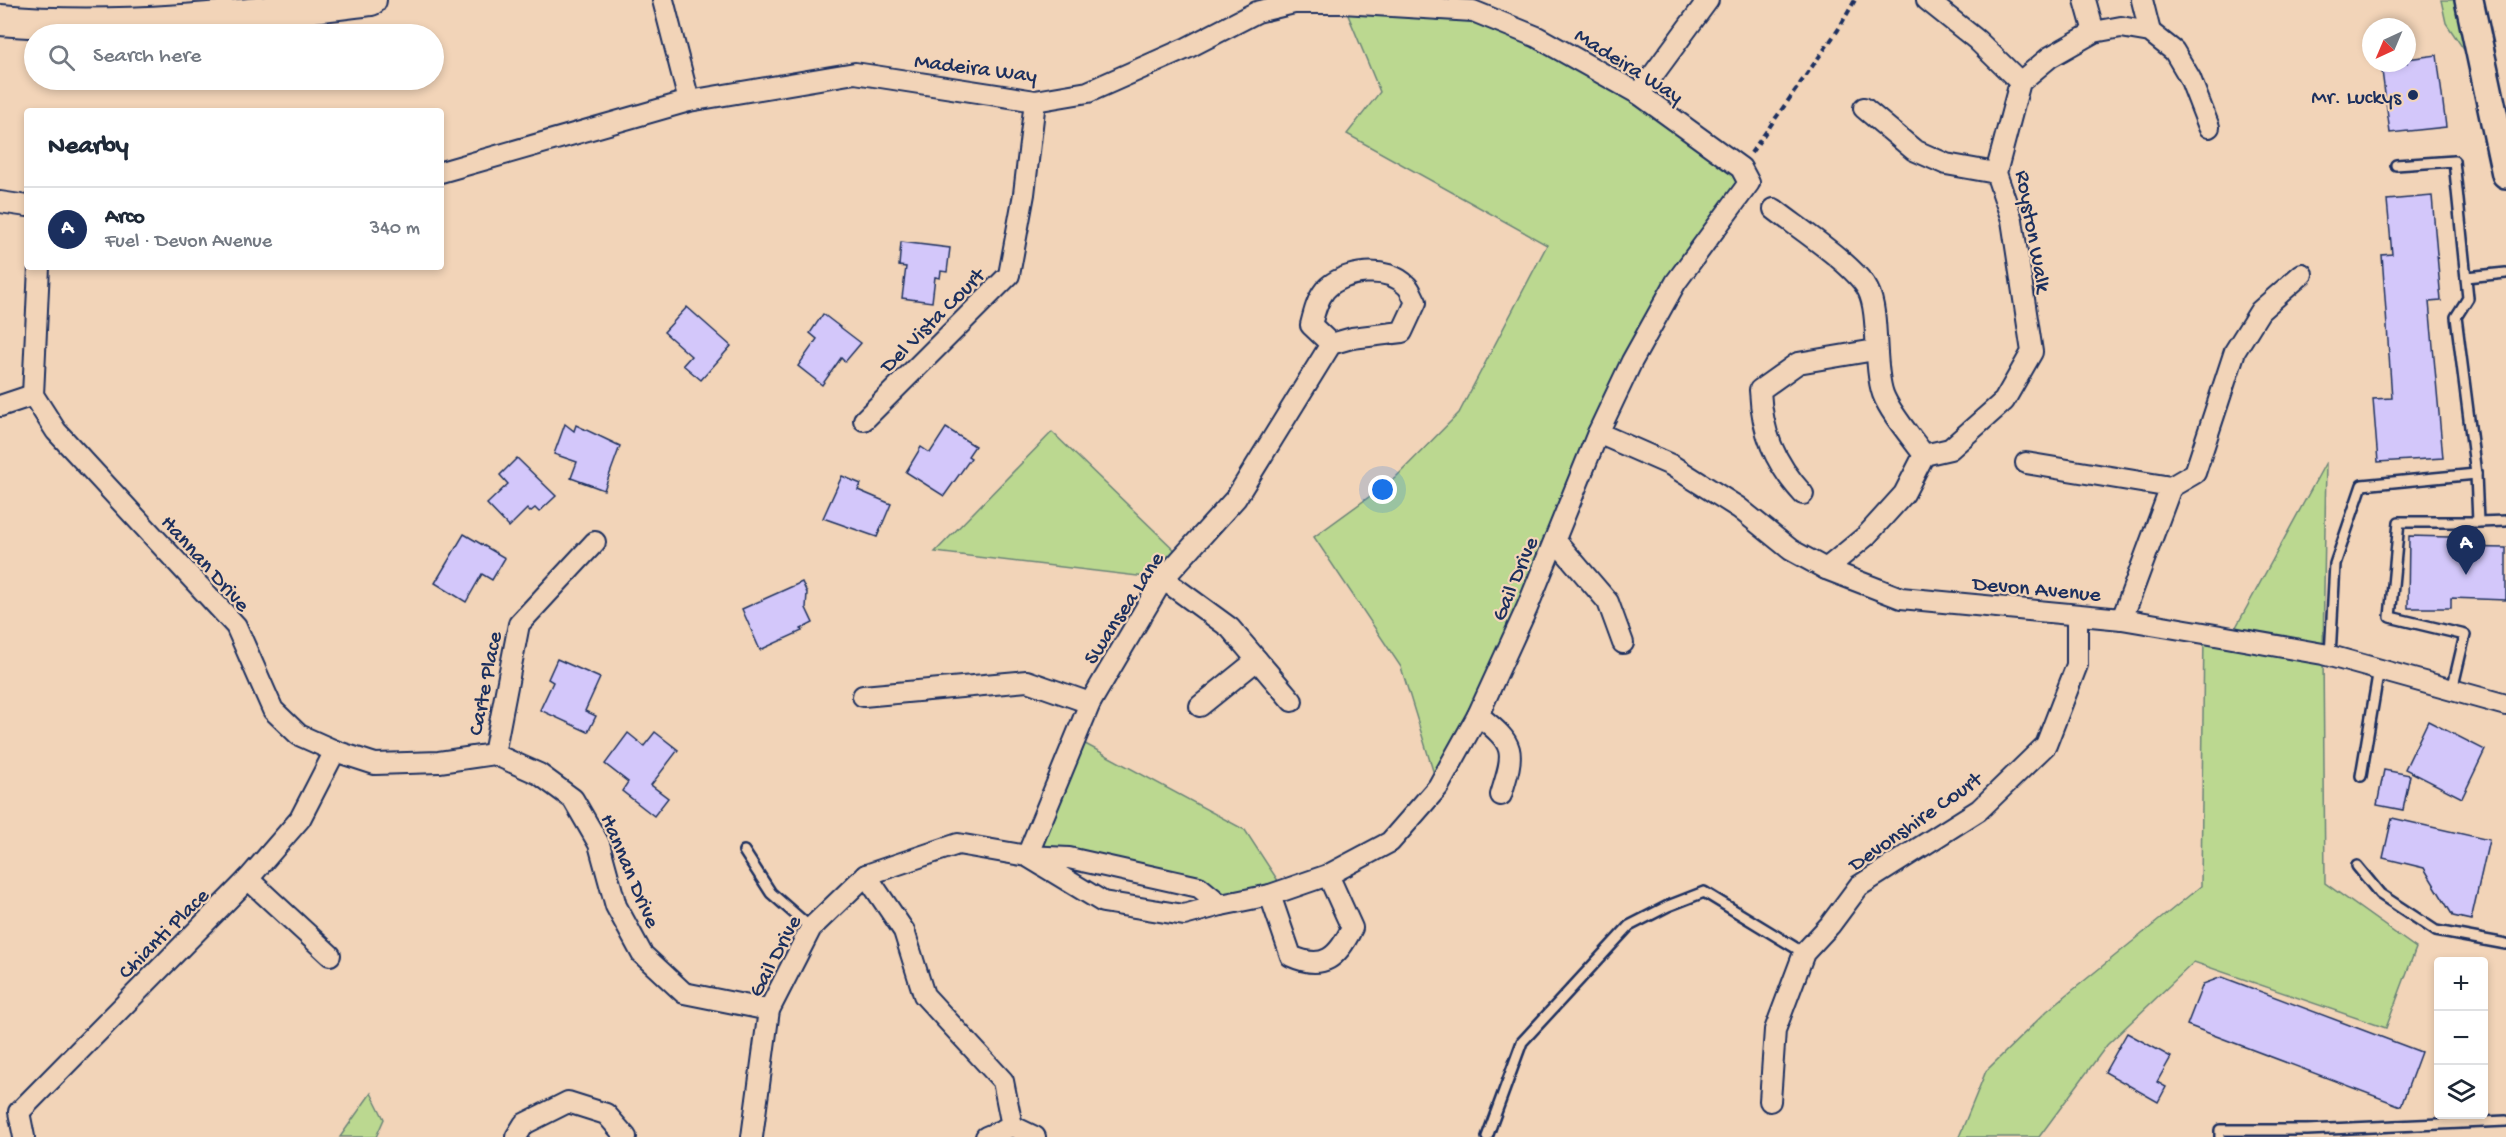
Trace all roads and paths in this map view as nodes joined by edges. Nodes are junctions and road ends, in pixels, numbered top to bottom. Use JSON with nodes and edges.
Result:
{"nodes":[{"id":1,"x":370,"y":0,"type":"edge"},
{"id":2,"x":663,"y":0,"type":"edge"},
{"id":3,"x":1708,"y":0,"type":"edge"},
{"id":4,"x":1855,"y":0,"type":"edge"},
{"id":5,"x":1927,"y":0,"type":"edge"},
{"id":6,"x":2085,"y":0,"type":"edge"},
{"id":7,"x":2142,"y":0,"type":"edge"},
{"id":8,"x":2469,"y":0,"type":"edge"},
{"id":9,"x":0,"y":20,"type":"edge"},
{"id":10,"x":2094,"y":32,"type":"junction"},
{"id":11,"x":2150,"y":32,"type":"junction"},
{"id":12,"x":2019,"y":82,"type":"junction"},
{"id":13,"x":1639,"y":94,"type":"junction"},
{"id":14,"x":689,"y":101,"type":"junction"},
{"id":15,"x":1035,"y":101,"type":"junction"},
{"id":16,"x":1864,"y":108,"type":"dead end"},
{"id":17,"x":2209,"y":126,"type":"dead end"},
{"id":18,"x":2396,"y":165,"type":"dead end"},
{"id":19,"x":1741,"y":168,"type":"junction"},
{"id":20,"x":444,"y":171,"type":"edge"},
{"id":21,"x":1996,"y":173,"type":"junction"},
{"id":22,"x":2506,"y":174,"type":"edge"},
{"id":23,"x":0,"y":202,"type":"edge"},
{"id":24,"x":24,"y":206,"type":"edge"},
{"id":25,"x":1774,"y":209,"type":"dead end"},
{"id":26,"x":39,"y":270,"type":"edge"},
{"id":27,"x":2506,"y":273,"type":"edge"},
{"id":28,"x":2302,"y":274,"type":"dead end"},
{"id":29,"x":2466,"y":277,"type":"junction"},
{"id":30,"x":1330,"y":344,"type":"junction"},
{"id":31,"x":1875,"y":350,"type":"junction"},
{"id":32,"x":33,"y":395,"type":"junction"},
{"id":33,"x":0,"y":406,"type":"edge"},
{"id":34,"x":864,"y":420,"type":"dead end"},
{"id":35,"x":1598,"y":433,"type":"junction"},
{"id":36,"x":1924,"y":455,"type":"junction"},
{"id":37,"x":2026,"y":462,"type":"dead end"},
{"id":38,"x":2476,"y":474,"type":"junction"},
{"id":39,"x":2171,"y":487,"type":"junction"},
{"id":40,"x":1803,"y":494,"type":"dead end"},
{"id":41,"x":2506,"y":521,"type":"edge"},
{"id":42,"x":2478,"y":522,"type":"junction"},
{"id":43,"x":1555,"y":540,"type":"junction"},
{"id":44,"x":595,"y":542,"type":"dead end"},
{"id":45,"x":1826,"y":568,"type":"junction"},
{"id":46,"x":1163,"y":579,"type":"junction"},
{"id":47,"x":2077,"y":616,"type":"junction"},
{"id":48,"x":2122,"y":619,"type":"junction"},
{"id":49,"x":1623,"y":643,"type":"dead end"},
{"id":50,"x":2330,"y":656,"type":"junction"},
{"id":51,"x":1257,"y":660,"type":"junction"},
{"id":52,"x":2379,"y":669,"type":"junction"},
{"id":53,"x":2452,"y":690,"type":"junction"},
{"id":54,"x":863,"y":696,"type":"dead end"},
{"id":55,"x":1292,"y":701,"type":"dead end"},
{"id":56,"x":1090,"y":703,"type":"junction"},
{"id":57,"x":2506,"y":705,"type":"edge"},
{"id":58,"x":1200,"y":706,"type":"dead end"},
{"id":59,"x":1478,"y":716,"type":"junction"},
{"id":60,"x":335,"y":751,"type":"junction"},
{"id":61,"x":494,"y":754,"type":"junction"},
{"id":62,"x":2361,"y":776,"type":"dead end"},
{"id":63,"x":1501,"y":795,"type":"dead end"},
{"id":64,"x":744,"y":851,"type":"dead end"},
{"id":65,"x":1027,"y":856,"type":"junction"},
{"id":66,"x":2357,"y":866,"type":"dead end"},
{"id":67,"x":866,"y":875,"type":"junction"},
{"id":68,"x":1328,"y":875,"type":"junction"},
{"id":69,"x":248,"y":879,"type":"junction"},
{"id":70,"x":1270,"y":895,"type":"junction"},
{"id":71,"x":1221,"y":905,"type":"junction"},
{"id":72,"x":811,"y":928,"type":"junction"},
{"id":73,"x":2506,"y":944,"type":"edge"},
{"id":74,"x":1804,"y":953,"type":"junction"},
{"id":75,"x":330,"y":955,"type":"dead end"},
{"id":76,"x":769,"y":1010,"type":"junction"},
{"id":77,"x":1770,"y":1101,"type":"dead end"},
{"id":78,"x":2506,"y":1121,"type":"edge"},
{"id":79,"x":1012,"y":1126,"type":"junction"},
{"id":80,"x":24,"y":1137,"type":"edge"},
{"id":81,"x":516,"y":1137,"type":"edge"},
{"id":82,"x":626,"y":1137,"type":"edge"},
{"id":83,"x":752,"y":1137,"type":"edge"},
{"id":84,"x":986,"y":1137,"type":"edge"},
{"id":85,"x":1035,"y":1137,"type":"edge"},
{"id":86,"x":1487,"y":1137,"type":"edge"},
{"id":87,"x":2220,"y":1137,"type":"edge"}],
"edges":[{"from":1,"to":9,"type":"main road"},
{"from":2,"to":14,"type":"street"},
{"from":3,"to":13,"type":"street"},
{"from":4,"to":19,"type":"path"},
{"from":5,"to":12,"type":"street"},
{"from":6,"to":10,"type":"street"},
{"from":7,"to":11,"type":"street"},
{"from":8,"to":22,"type":"main road"},
{"from":10,"to":11,"type":"street"},
{"from":10,"to":12,"type":"street"},
{"from":11,"to":17,"type":"street"},
{"from":12,"to":21,"type":"street","name":"Royston Walk"},
{"from":13,"to":15,"type":"street","name":"Madeira Way"},
{"from":13,"to":19,"type":"street","name":"Madeira Way"},
{"from":14,"to":15,"type":"street","name":"Madeira Way"},
{"from":14,"to":20,"type":"street","name":"Madeira Way"},
{"from":15,"to":34,"type":"street","name":"Del Vista Court"},
{"from":16,"to":21,"type":"street"},
{"from":18,"to":29,"type":"lane"},
{"from":19,"to":35,"type":"street","name":"Gail Drive"},
{"from":21,"to":36,"type":"street","name":"Royston Walk"},
{"from":23,"to":24,"type":"street"},
{"from":25,"to":31,"type":"street"},
{"from":26,"to":32,"type":"street"},
{"from":27,"to":29,"type":"lane"},
{"from":28,"to":39,"type":"street"},
{"from":29,"to":38,"type":"lane"},
{"from":30,"to":30,"type":"street"},
{"from":30,"to":46,"type":"street","name":"Swansea Lane"},
{"from":31,"to":36,"type":"street"},
{"from":31,"to":40,"type":"street"},
{"from":32,"to":33,"type":"street"},
{"from":32,"to":60,"type":"street","name":"Hannan Drive"},
{"from":35,"to":43,"type":"street","name":"Gail Drive"},
{"from":35,"to":45,"type":"street","name":"Devon Avenue"},
{"from":36,"to":45,"type":"street"},
{"from":37,"to":39,"type":"street"},
{"from":38,"to":42,"type":"lane"},
{"from":38,"to":50,"type":"lane"},
{"from":39,"to":48,"type":"street"},
{"from":41,"to":42,"type":"lane"},
{"from":42,"to":53,"type":"lane"},
{"from":43,"to":49,"type":"street"},
{"from":43,"to":59,"type":"street","name":"Gail Drive"},
{"from":44,"to":61,"type":"street","name":"Carte Place"},
{"from":45,"to":47,"type":"street","name":"Devon Avenue"},
{"from":46,"to":51,"type":"street"},
{"from":46,"to":56,"type":"street","name":"Swansea Lane"},
{"from":47,"to":48,"type":"street","name":"Devon Avenue"},
{"from":47,"to":74,"type":"street","name":"Devonshire Court"},
{"from":48,"to":50,"type":"street","name":"Devon Avenue"},
{"from":50,"to":52,"type":"street","name":"Devon Avenue"},
{"from":51,"to":55,"type":"street"},
{"from":51,"to":58,"type":"street"},
{"from":52,"to":53,"type":"street","name":"Devon Avenue"},
{"from":52,"to":62,"type":"lane"},
{"from":53,"to":57,"type":"street","name":"Devon Avenue"},
{"from":54,"to":56,"type":"street"},
{"from":56,"to":65,"type":"street","name":"Swansea Lane"},
{"from":59,"to":63,"type":"street"},
{"from":59,"to":68,"type":"street","name":"Gail Drive"},
{"from":60,"to":61,"type":"street","name":"Hannan Drive"},
{"from":60,"to":69,"type":"street","name":"Chianti Place"},
{"from":61,"to":76,"type":"street","name":"Hannan Drive"},
{"from":64,"to":72,"type":"lane"},
{"from":65,"to":67,"type":"street","name":"Gail Drive"},
{"from":65,"to":71,"type":"street","name":"Gail Drive"},
{"from":65,"to":71,"type":"street","name":"Gail Drive"},
{"from":66,"to":73,"type":"lane"},
{"from":67,"to":72,"type":"street","name":"Gail Drive"},
{"from":67,"to":79,"type":"street"},
{"from":68,"to":70,"type":"street","name":"Gail Drive"},
{"from":68,"to":70,"type":"street"},
{"from":69,"to":75,"type":"street"},
{"from":69,"to":80,"type":"street","name":"Chianti Place"},
{"from":70,"to":71,"type":"street","name":"Gail Drive"},
{"from":72,"to":76,"type":"street","name":"Gail Drive"},
{"from":74,"to":77,"type":"street","name":"Devonshire Court"},
{"from":74,"to":86,"type":"lane"},
{"from":76,"to":83,"type":"street","name":"Gail Drive"},
{"from":78,"to":87,"type":"lane"},
{"from":79,"to":84,"type":"street"},
{"from":79,"to":85,"type":"street"},
{"from":81,"to":82,"type":"street"}]}
